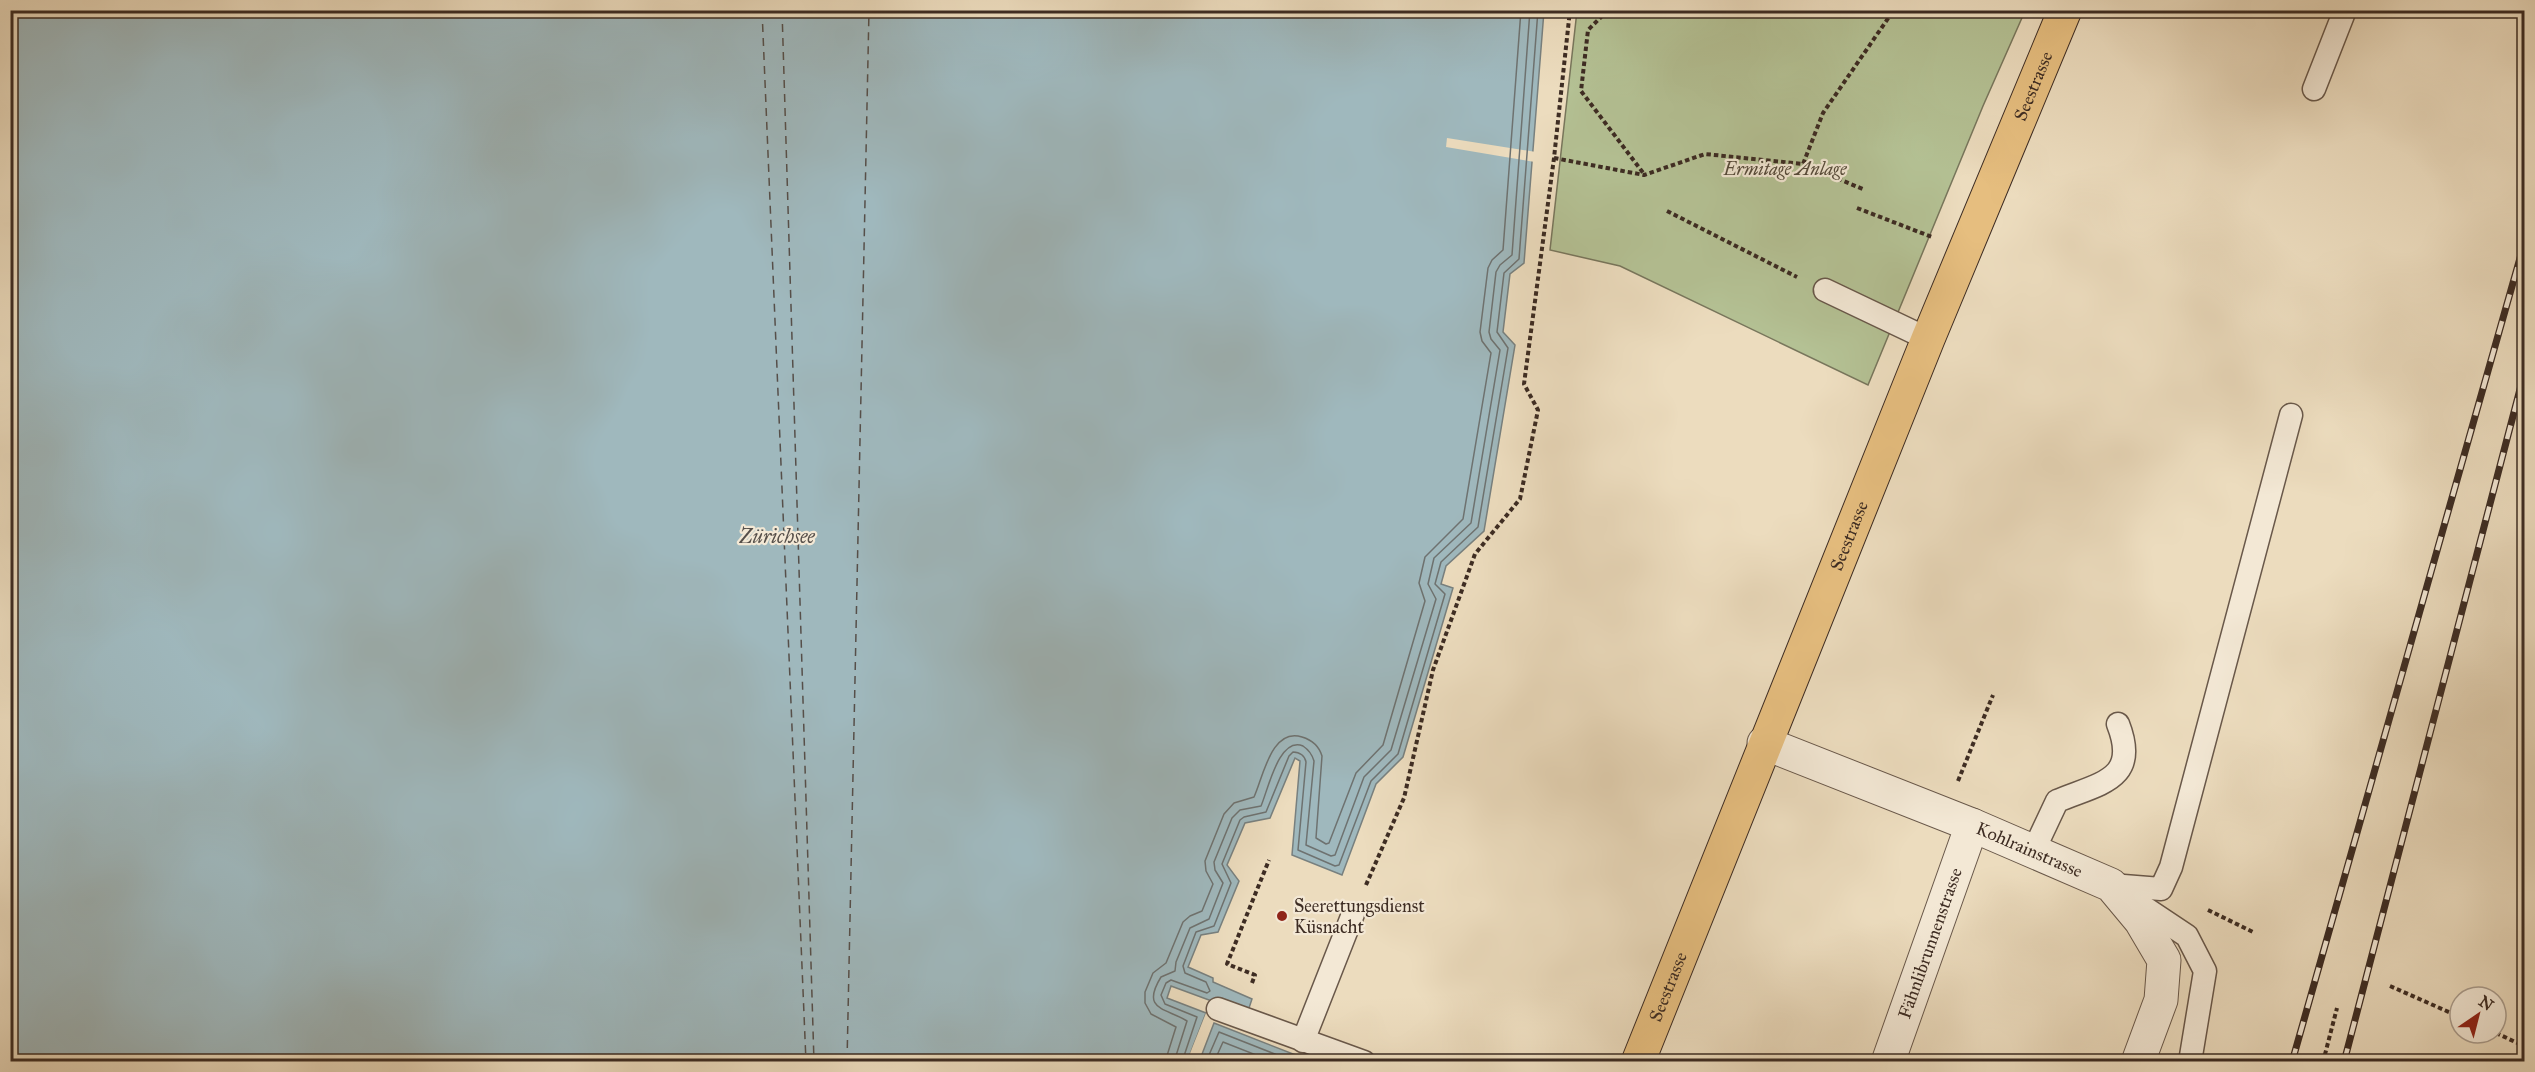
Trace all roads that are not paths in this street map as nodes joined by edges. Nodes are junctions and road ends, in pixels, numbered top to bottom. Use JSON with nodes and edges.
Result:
{"nodes":[{"id":1,"x":2065,"y":10,"type":"edge"},
{"id":2,"x":2345,"y":10,"type":"edge"},
{"id":3,"x":2314,"y":88,"type":"dead end"},
{"id":4,"x":1825,"y":290,"type":"dead end"},
{"id":5,"x":1928,"y":339,"type":"junction"},
{"id":6,"x":2291,"y":415,"type":"dead end"},
{"id":7,"x":2118,"y":724,"type":"dead end"},
{"id":8,"x":1764,"y":743,"type":"junction"},
{"id":9,"x":1972,"y":825,"type":"junction"},
{"id":10,"x":2033,"y":852,"type":"junction"},
{"id":11,"x":2111,"y":885,"type":"junction"},
{"id":12,"x":1353,"y":914,"type":"road end"},
{"id":13,"x":1218,"y":1009,"type":"dead end"},
{"id":14,"x":1303,"y":1041,"type":"junction"},
{"id":15,"x":1364,"y":1062,"type":"edge"},
{"id":16,"x":1638,"y":1062,"type":"edge"},
{"id":17,"x":1888,"y":1062,"type":"edge"},
{"id":18,"x":2138,"y":1062,"type":"edge"},
{"id":19,"x":2190,"y":1062,"type":"edge"}],
"edges":[{"from":1,"to":5,"type":"main road","name":"Seestrasse"},
{"from":2,"to":3,"type":"lane"},
{"from":4,"to":5,"type":"lane"},
{"from":5,"to":8,"type":"main road","name":"Seestrasse"},
{"from":6,"to":11,"type":"lane"},
{"from":7,"to":10,"type":"lane"},
{"from":8,"to":9,"type":"street","name":"Kohlrainstrasse"},
{"from":8,"to":16,"type":"main road","name":"Seestrasse"},
{"from":9,"to":10,"type":"street","name":"Kohlrainstrasse"},
{"from":9,"to":17,"type":"street","name":"Fähnlibrunnenstrasse"},
{"from":10,"to":11,"type":"street","name":"Kohlrainstrasse"},
{"from":11,"to":18,"type":"street","name":"Kohlrainstrasse"},
{"from":11,"to":19,"type":"lane"},
{"from":12,"to":14,"type":"lane"},
{"from":13,"to":14,"type":"lane"},
{"from":14,"to":15,"type":"lane"}]}
